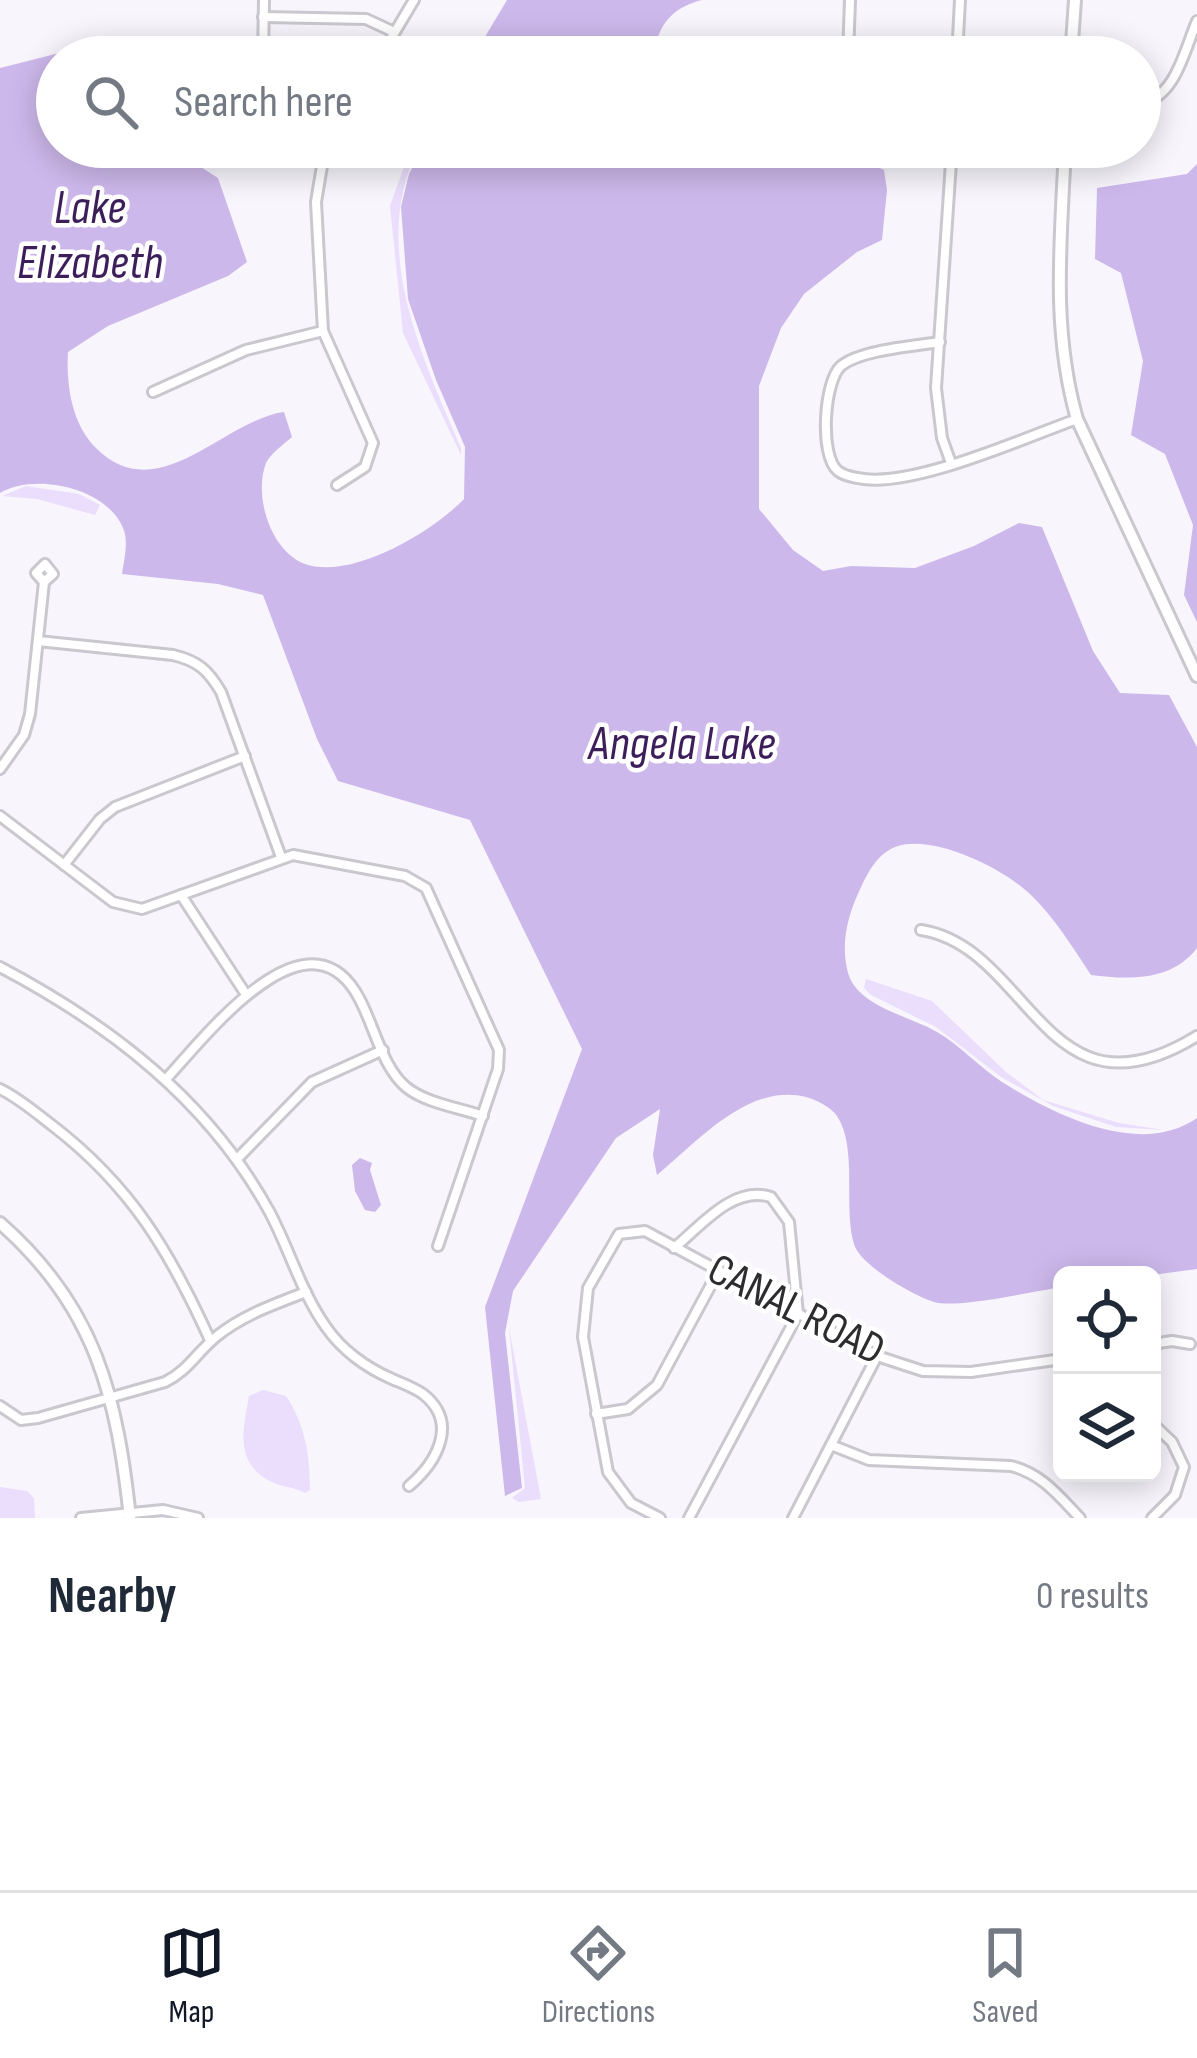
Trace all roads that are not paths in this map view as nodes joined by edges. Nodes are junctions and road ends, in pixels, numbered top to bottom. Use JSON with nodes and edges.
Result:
{"nodes":[{"id":1,"x":264,"y":0,"type":"edge"},
{"id":2,"x":413,"y":0,"type":"edge"},
{"id":3,"x":850,"y":0,"type":"edge"},
{"id":4,"x":960,"y":0,"type":"edge"},
{"id":5,"x":1075,"y":0,"type":"edge"},
{"id":6,"x":263,"y":17,"type":"junction"},
{"id":7,"x":1197,"y":21,"type":"edge"},
{"id":8,"x":394,"y":32,"type":"junction"},
{"id":9,"x":263,"y":36,"type":"edge"},
{"id":10,"x":392,"y":36,"type":"edge"},
{"id":11,"x":849,"y":36,"type":"edge"},
{"id":12,"x":958,"y":36,"type":"edge"},
{"id":13,"x":1072,"y":36,"type":"edge"},
{"id":14,"x":1161,"y":94,"type":"edge"},
{"id":15,"x":321,"y":168,"type":"edge"},
{"id":16,"x":951,"y":168,"type":"edge"},
{"id":17,"x":1064,"y":168,"type":"edge"},
{"id":18,"x":323,"y":331,"type":"junction"},
{"id":19,"x":940,"y":342,"type":"junction"},
{"id":20,"x":153,"y":392,"type":"dead end"},
{"id":21,"x":1077,"y":418,"type":"junction"},
{"id":22,"x":951,"y":463,"type":"junction"},
{"id":23,"x":337,"y":485,"type":"dead end"},
{"id":24,"x":44,"y":582,"type":"dead end"},
{"id":25,"x":38,"y":641,"type":"junction"},
{"id":26,"x":1197,"y":676,"type":"edge"},
{"id":27,"x":245,"y":756,"type":"junction"},
{"id":28,"x":0,"y":769,"type":"edge"},
{"id":29,"x":0,"y":816,"type":"edge"},
{"id":30,"x":281,"y":857,"type":"junction"},
{"id":31,"x":64,"y":865,"type":"junction"},
{"id":32,"x":181,"y":895,"type":"junction"},
{"id":33,"x":921,"y":930,"type":"dead end"},
{"id":34,"x":0,"y":967,"type":"edge"},
{"id":35,"x":245,"y":993,"type":"junction"},
{"id":36,"x":1197,"y":1036,"type":"edge"},
{"id":37,"x":383,"y":1050,"type":"junction"},
{"id":38,"x":167,"y":1078,"type":"junction"},
{"id":39,"x":0,"y":1088,"type":"edge"},
{"id":40,"x":483,"y":1116,"type":"junction"},
{"id":41,"x":237,"y":1159,"type":"junction"},
{"id":42,"x":0,"y":1223,"type":"edge"},
{"id":43,"x":438,"y":1246,"type":"dead end"},
{"id":44,"x":674,"y":1248,"type":"junction"},
{"id":45,"x":718,"y":1272,"type":"junction"},
{"id":46,"x":306,"y":1292,"type":"junction"},
{"id":47,"x":798,"y":1315,"type":"junction"},
{"id":48,"x":211,"y":1341,"type":"junction"},
{"id":49,"x":1161,"y":1343,"type":"edge"},
{"id":50,"x":1190,"y":1344,"type":"dead end"},
{"id":51,"x":877,"y":1356,"type":"junction"},
{"id":52,"x":1053,"y":1360,"type":"edge"},
{"id":53,"x":112,"y":1398,"type":"junction"},
{"id":54,"x":0,"y":1406,"type":"edge"},
{"id":55,"x":596,"y":1414,"type":"junction"},
{"id":56,"x":1161,"y":1432,"type":"edge"},
{"id":57,"x":831,"y":1445,"type":"junction"},
{"id":58,"x":409,"y":1486,"type":"dead end"},
{"id":59,"x":130,"y":1515,"type":"edge"},
{"id":60,"x":81,"y":1518,"type":"edge"},
{"id":61,"x":198,"y":1518,"type":"edge"},
{"id":62,"x":660,"y":1518,"type":"edge"},
{"id":63,"x":689,"y":1518,"type":"edge"},
{"id":64,"x":793,"y":1518,"type":"edge"},
{"id":65,"x":1080,"y":1518,"type":"edge"},
{"id":66,"x":1151,"y":1518,"type":"edge"}],
"edges":[{"from":1,"to":6,"type":"street"},
{"from":2,"to":8,"type":"street"},
{"from":3,"to":11,"type":"street"},
{"from":4,"to":12,"type":"street"},
{"from":5,"to":13,"type":"street"},
{"from":6,"to":8,"type":"street"},
{"from":6,"to":9,"type":"street"},
{"from":7,"to":14,"type":"street"},
{"from":8,"to":10,"type":"street"},
{"from":15,"to":18,"type":"street"},
{"from":16,"to":19,"type":"street"},
{"from":17,"to":21,"type":"street"},
{"from":18,"to":20,"type":"street"},
{"from":18,"to":23,"type":"street"},
{"from":19,"to":22,"type":"street"},
{"from":19,"to":22,"type":"street"},
{"from":21,"to":22,"type":"street"},
{"from":21,"to":26,"type":"street"},
{"from":24,"to":25,"type":"street"},
{"from":25,"to":27,"type":"street"},
{"from":25,"to":28,"type":"street"},
{"from":27,"to":30,"type":"street"},
{"from":27,"to":31,"type":"street"},
{"from":29,"to":31,"type":"street"},
{"from":30,"to":32,"type":"street"},
{"from":30,"to":40,"type":"street"},
{"from":31,"to":32,"type":"street"},
{"from":32,"to":35,"type":"street"},
{"from":33,"to":36,"type":"street"},
{"from":34,"to":38,"type":"street"},
{"from":35,"to":37,"type":"street"},
{"from":35,"to":38,"type":"street"},
{"from":37,"to":40,"type":"street"},
{"from":37,"to":41,"type":"street"},
{"from":38,"to":41,"type":"street"},
{"from":39,"to":48,"type":"street"},
{"from":40,"to":43,"type":"street"},
{"from":41,"to":46,"type":"street"},
{"from":42,"to":53,"type":"street"},
{"from":44,"to":45,"type":"street","name":"CANAL ROAD"},
{"from":44,"to":47,"type":"street"},
{"from":44,"to":55,"type":"street","name":"CANAL ROAD"},
{"from":45,"to":47,"type":"street","name":"CANAL ROAD"},
{"from":45,"to":55,"type":"street"},
{"from":46,"to":48,"type":"street"},
{"from":46,"to":58,"type":"street"},
{"from":47,"to":51,"type":"street","name":"CANAL ROAD"},
{"from":47,"to":63,"type":"street"},
{"from":48,"to":53,"type":"street"},
{"from":49,"to":50,"type":"street"},
{"from":51,"to":52,"type":"street","name":"CANAL ROAD"},
{"from":51,"to":57,"type":"street"},
{"from":53,"to":54,"type":"street"},
{"from":53,"to":59,"type":"street"},
{"from":55,"to":62,"type":"street"},
{"from":56,"to":66,"type":"street"},
{"from":57,"to":64,"type":"street"},
{"from":57,"to":65,"type":"street"},
{"from":59,"to":60,"type":"street"},
{"from":59,"to":61,"type":"street"}]}
